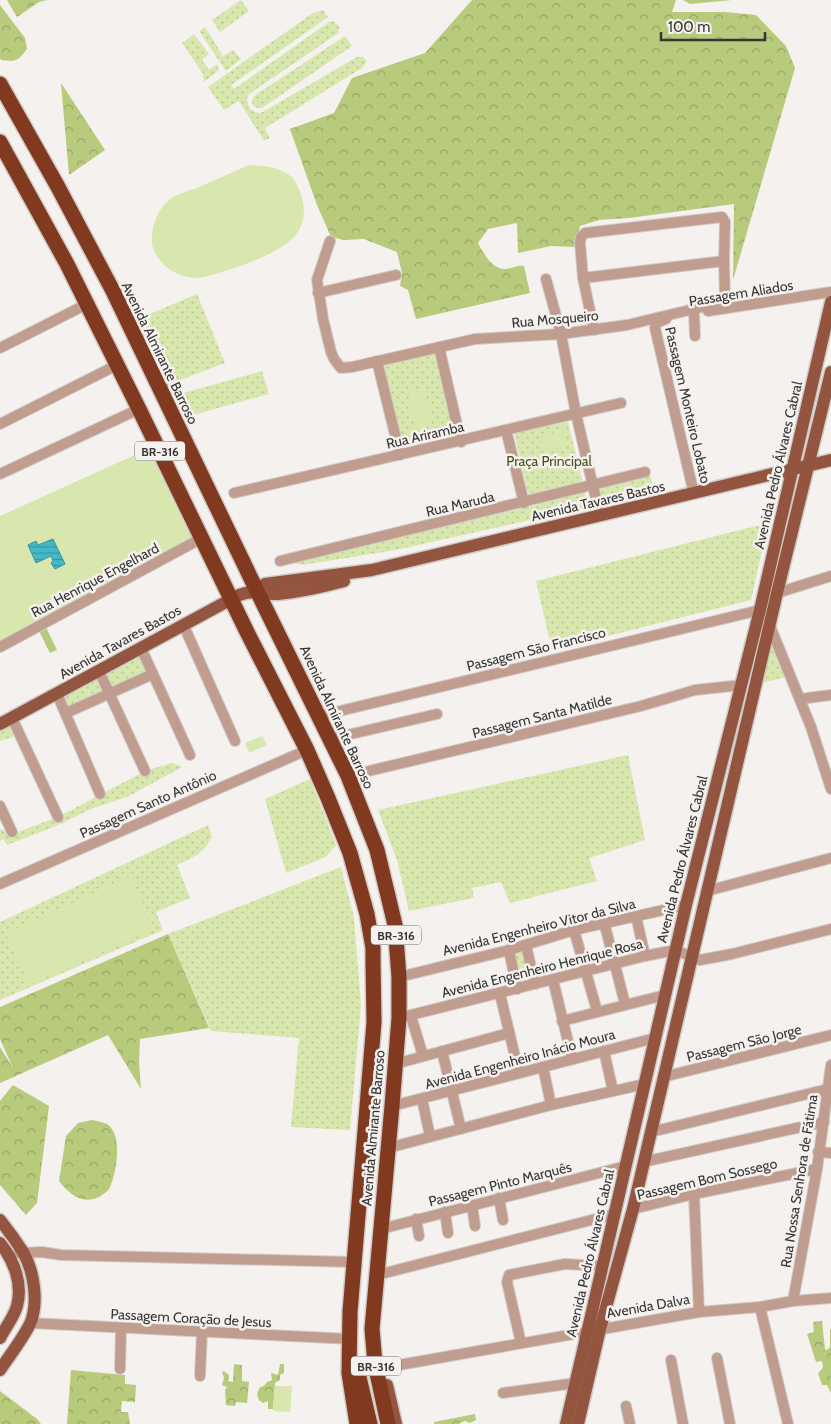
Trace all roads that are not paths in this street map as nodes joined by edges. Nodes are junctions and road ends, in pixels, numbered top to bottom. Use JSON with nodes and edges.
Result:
{"nodes":[{"id":1,"x":0,"y":84,"type":"edge"},
{"id":2,"x":0,"y":142,"type":"edge"},
{"id":3,"x":330,"y":240,"type":"dead end"},
{"id":4,"x":724,"y":262,"type":"junction"},
{"id":5,"x":396,"y":275,"type":"dead end"},
{"id":6,"x":584,"y":278,"type":"junction"},
{"id":7,"x":546,"y":279,"type":"dead end"},
{"id":8,"x":831,"y":292,"type":"edge"},
{"id":9,"x":318,"y":293,"type":"junction"},
{"id":10,"x":831,"y":302,"type":"edge"},
{"id":11,"x":87,"y":304,"type":"junction"},
{"id":12,"x":694,"y":314,"type":"junction"},
{"id":13,"x":656,"y":323,"type":"joint"},
{"id":14,"x":594,"y":330,"type":"junction"},
{"id":15,"x":561,"y":334,"type":"junction"},
{"id":16,"x":696,"y":336,"type":"dead end"},
{"id":17,"x":439,"y":347,"type":"junction"},
{"id":18,"x":0,"y":348,"type":"edge"},
{"id":19,"x":377,"y":361,"type":"junction"},
{"id":20,"x":117,"y":365,"type":"junction"},
{"id":21,"x":831,"y":372,"type":"edge"},
{"id":22,"x":622,"y":403,"type":"dead end"},
{"id":23,"x":139,"y":409,"type":"junction"},
{"id":24,"x":576,"y":414,"type":"junction"},
{"id":25,"x":0,"y":424,"type":"edge"},
{"id":26,"x":506,"y":430,"type":"junction"},
{"id":27,"x":461,"y":442,"type":"junction"},
{"id":28,"x":400,"y":455,"type":"junction"},
{"id":29,"x":831,"y":460,"type":"edge"},
{"id":30,"x":808,"y":465,"type":"junction"},
{"id":31,"x":792,"y":468,"type":"junction"},
{"id":32,"x":645,"y":472,"type":"dead end"},
{"id":33,"x":0,"y":474,"type":"edge"},
{"id":34,"x":593,"y":486,"type":"junction"},
{"id":35,"x":234,"y":494,"type":"dead end"},
{"id":36,"x":694,"y":494,"type":"junction"},
{"id":37,"x":524,"y":503,"type":"junction"},
{"id":38,"x":600,"y":516,"type":"junction"},
{"id":39,"x":202,"y":538,"type":"junction"},
{"id":40,"x":280,"y":561,"type":"dead end"},
{"id":41,"x":831,"y":576,"type":"edge"},
{"id":42,"x":257,"y":591,"type":"junction"},
{"id":43,"x":777,"y":593,"type":"junction"},
{"id":44,"x":232,"y":599,"type":"junction"},
{"id":45,"x":760,"y":610,"type":"junction"},
{"id":46,"x":183,"y":624,"type":"junction"},
{"id":47,"x":770,"y":626,"type":"junction"},
{"id":48,"x":0,"y":647,"type":"edge"},
{"id":49,"x":141,"y":648,"type":"junction"},
{"id":50,"x":99,"y":671,"type":"junction"},
{"id":51,"x":153,"y":674,"type":"junction"},
{"id":52,"x":742,"y":685,"type":"junction"},
{"id":53,"x":108,"y":693,"type":"junction"},
{"id":54,"x":57,"y":694,"type":"junction"},
{"id":55,"x":831,"y":695,"type":"edge"},
{"id":56,"x":800,"y":699,"type":"junction"},
{"id":57,"x":66,"y":713,"type":"junction"},
{"id":58,"x":437,"y":714,"type":"dead end"},
{"id":59,"x":319,"y":716,"type":"junction"},
{"id":60,"x":12,"y":718,"type":"junction"},
{"id":61,"x":0,"y":724,"type":"edge"},
{"id":62,"x":330,"y":739,"type":"junction"},
{"id":63,"x":235,"y":740,"type":"dead end"},
{"id":64,"x":307,"y":750,"type":"junction"},
{"id":65,"x":190,"y":755,"type":"dead end"},
{"id":66,"x":145,"y":771,"type":"dead end"},
{"id":67,"x":348,"y":776,"type":"junction"},
{"id":68,"x":831,"y":789,"type":"edge"},
{"id":69,"x":100,"y":794,"type":"dead end"},
{"id":70,"x":0,"y":806,"type":"edge"},
{"id":71,"x":58,"y":817,"type":"dead end"},
{"id":72,"x":12,"y":832,"type":"dead end"},
{"id":73,"x":831,"y":858,"type":"edge"},
{"id":74,"x":0,"y":884,"type":"edge"},
{"id":75,"x":706,"y":892,"type":"junction"},
{"id":76,"x":686,"y":905,"type":"junction"},
{"id":77,"x":636,"y":916,"type":"junction"},
{"id":78,"x":604,"y":922,"type":"junction"},
{"id":79,"x":831,"y":929,"type":"edge"},
{"id":80,"x":574,"y":930,"type":"junction"},
{"id":81,"x":526,"y":945,"type":"junction"},
{"id":82,"x":509,"y":950,"type":"junction"},
{"id":83,"x":675,"y":950,"type":"junction"},
{"id":84,"x":646,"y":956,"type":"junction"},
{"id":85,"x":692,"y":958,"type":"junction"},
{"id":86,"x":614,"y":964,"type":"junction"},
{"id":87,"x":586,"y":971,"type":"junction"},
{"id":88,"x":399,"y":977,"type":"junction"},
{"id":89,"x":553,"y":980,"type":"junction"},
{"id":90,"x":535,"y":984,"type":"junction"},
{"id":91,"x":517,"y":989,"type":"junction"},
{"id":92,"x":500,"y":994,"type":"junction"},
{"id":93,"x":665,"y":995,"type":"junction"},
{"id":94,"x":625,"y":1004,"type":"junction"},
{"id":95,"x":597,"y":1011,"type":"junction"},
{"id":96,"x":405,"y":1017,"type":"junction"},
{"id":97,"x":562,"y":1021,"type":"junction"},
{"id":98,"x":509,"y":1033,"type":"junction"},
{"id":99,"x":831,"y":1035,"type":"edge"},
{"id":100,"x":655,"y":1038,"type":"junction"},
{"id":101,"x":442,"y":1050,"type":"junction"},
{"id":102,"x":604,"y":1051,"type":"junction"},
{"id":103,"x":423,"y":1056,"type":"junction"},
{"id":104,"x":572,"y":1058,"type":"junction"},
{"id":105,"x":395,"y":1064,"type":"junction"},
{"id":106,"x":831,"y":1065,"type":"edge"},
{"id":107,"x":543,"y":1067,"type":"junction"},
{"id":108,"x":519,"y":1073,"type":"junction"},
{"id":109,"x":663,"y":1078,"type":"junction"},
{"id":110,"x":645,"y":1084,"type":"junction"},
{"id":111,"x":828,"y":1089,"type":"junction"},
{"id":112,"x":452,"y":1090,"type":"junction"},
{"id":113,"x":613,"y":1091,"type":"junction"},
{"id":114,"x":422,"y":1099,"type":"junction"},
{"id":115,"x":551,"y":1105,"type":"junction"},
{"id":116,"x":392,"y":1106,"type":"junction"},
{"id":117,"x":824,"y":1122,"type":"junction"},
{"id":118,"x":461,"y":1129,"type":"junction"},
{"id":119,"x":651,"y":1132,"type":"junction"},
{"id":120,"x":430,"y":1136,"type":"junction"},
{"id":121,"x":388,"y":1148,"type":"junction"},
{"id":122,"x":818,"y":1152,"type":"junction"},
{"id":123,"x":831,"y":1152,"type":"edge"},
{"id":124,"x":643,"y":1162,"type":"junction"},
{"id":125,"x":626,"y":1166,"type":"junction"},
{"id":126,"x":817,"y":1169,"type":"junction"},
{"id":127,"x":694,"y":1194,"type":"junction"},
{"id":128,"x":499,"y":1198,"type":"junction"},
{"id":129,"x":472,"y":1205,"type":"junction"},
{"id":130,"x":633,"y":1209,"type":"junction"},
{"id":131,"x":445,"y":1212,"type":"junction"},
{"id":132,"x":614,"y":1214,"type":"junction"},
{"id":133,"x":0,"y":1220,"type":"edge"},
{"id":134,"x":416,"y":1220,"type":"junction"},
{"id":135,"x":503,"y":1220,"type":"dead end"},
{"id":136,"x":475,"y":1226,"type":"dead end"},
{"id":137,"x":381,"y":1229,"type":"junction"},
{"id":138,"x":448,"y":1233,"type":"dead end"},
{"id":139,"x":419,"y":1236,"type":"dead end"},
{"id":140,"x":3,"y":1249,"type":"edge"},
{"id":141,"x":23,"y":1252,"type":"junction"},
{"id":142,"x":354,"y":1262,"type":"junction"},
{"id":143,"x":602,"y":1266,"type":"junction"},
{"id":144,"x":376,"y":1275,"type":"junction"},
{"id":145,"x":831,"y":1298,"type":"edge"},
{"id":146,"x":793,"y":1301,"type":"junction"},
{"id":147,"x":374,"y":1306,"type":"junction"},
{"id":148,"x":760,"y":1307,"type":"junction"},
{"id":149,"x":699,"y":1312,"type":"junction"},
{"id":150,"x":4,"y":1322,"type":"edge"},
{"id":151,"x":30,"y":1323,"type":"junction"},
{"id":152,"x":121,"y":1328,"type":"junction"},
{"id":153,"x":600,"y":1329,"type":"junction"},
{"id":154,"x":586,"y":1331,"type":"junction"},
{"id":155,"x":202,"y":1332,"type":"junction"},
{"id":156,"x":0,"y":1338,"type":"edge"},
{"id":157,"x":350,"y":1340,"type":"junction"},
{"id":158,"x":521,"y":1343,"type":"junction"},
{"id":159,"x":717,"y":1358,"type":"dead end"},
{"id":160,"x":671,"y":1360,"type":"dead end"},
{"id":161,"x":120,"y":1368,"type":"dead end"},
{"id":162,"x":382,"y":1368,"type":"junction"},
{"id":163,"x":0,"y":1370,"type":"edge"},
{"id":164,"x":200,"y":1376,"type":"dead end"},
{"id":165,"x":576,"y":1382,"type":"junction"},
{"id":166,"x":503,"y":1393,"type":"dead end"},
{"id":167,"x":626,"y":1406,"type":"dead end"},
{"id":168,"x":357,"y":1424,"type":"edge"},
{"id":169,"x":370,"y":1424,"type":"edge"},
{"id":170,"x":388,"y":1424,"type":"edge"},
{"id":171,"x":396,"y":1424,"type":"edge"},
{"id":172,"x":566,"y":1424,"type":"edge"},
{"id":173,"x":578,"y":1424,"type":"edge"},
{"id":174,"x":630,"y":1424,"type":"edge"},
{"id":175,"x":682,"y":1424,"type":"edge"},
{"id":176,"x":730,"y":1424,"type":"edge"},
{"id":177,"x":788,"y":1424,"type":"edge"}],
"edges":[{"from":1,"to":42,"type":"highway","name":"Avenida Almirante Barroso","number":"BR-316"},
{"from":2,"to":11,"type":"highway","name":"Avenida Almirante Barroso"},
{"from":3,"to":9,"type":"street","name":"Rua Mosqueiro"},
{"from":4,"to":6,"type":"street"},
{"from":4,"to":6,"type":"street"},
{"from":4,"to":14,"type":"street","name":"Rua Mosqueiro"},
{"from":5,"to":9,"type":"street"},
{"from":6,"to":14,"type":"street"},
{"from":7,"to":15,"type":"street"},
{"from":8,"to":12,"type":"street","name":"Passagem Aliados"},
{"from":9,"to":19,"type":"street","name":"Rua Mosqueiro"},
{"from":10,"to":31,"type":"main road","name":"Avenida Pedro Álvares Cabral"},
{"from":11,"to":18,"type":"street"},
{"from":11,"to":20,"type":"highway","name":"Avenida Almirante Barroso","number":"BR-316"},
{"from":12,"to":13,"type":"street","name":"Passagem Aliados"},
{"from":12,"to":16,"type":"street"},
{"from":13,"to":36,"type":"street","name":"Passagem Monteiro Lobato"},
{"from":14,"to":15,"type":"street","name":"Rua Mosqueiro"},
{"from":15,"to":17,"type":"street","name":"Rua Mosqueiro"},
{"from":15,"to":24,"type":"street"},
{"from":17,"to":19,"type":"street","name":"Rua Mosqueiro"},
{"from":17,"to":27,"type":"street"},
{"from":19,"to":28,"type":"street"},
{"from":20,"to":23,"type":"highway","name":"Avenida Almirante Barroso","number":"BR-316"},
{"from":20,"to":25,"type":"street"},
{"from":21,"to":30,"type":"main road","name":"Avenida Pedro Álvares Cabral"},
{"from":22,"to":24,"type":"street","name":"Rua Ariramba"},
{"from":23,"to":33,"type":"street"},
{"from":23,"to":39,"type":"highway","name":"Avenida Almirante Barroso","number":"BR-316"},
{"from":24,"to":26,"type":"street","name":"Rua Ariramba"},
{"from":24,"to":34,"type":"street"},
{"from":26,"to":27,"type":"street","name":"Rua Ariramba"},
{"from":26,"to":37,"type":"street"},
{"from":27,"to":28,"type":"street","name":"Rua Ariramba"},
{"from":28,"to":35,"type":"street","name":"Rua Ariramba"},
{"from":29,"to":30,"type":"main road","name":"Avenida Tavares Bastos"},
{"from":30,"to":31,"type":"main road","name":"Avenida Tavares Bastos"},
{"from":30,"to":43,"type":"main road","name":"Avenida Pedro Álvares Cabral"},
{"from":31,"to":36,"type":"main road","name":"Avenida Tavares Bastos"},
{"from":31,"to":45,"type":"main road","name":"Avenida Pedro Álvares Cabral"},
{"from":32,"to":34,"type":"street","name":"Rua Maruda"},
{"from":34,"to":37,"type":"street","name":"Rua Maruda"},
{"from":34,"to":38,"type":"street"},
{"from":36,"to":38,"type":"main road","name":"Avenida Tavares Bastos"},
{"from":37,"to":40,"type":"street","name":"Rua Maruda"},
{"from":38,"to":42,"type":"main road","name":"Avenida Tavares Bastos"},
{"from":39,"to":44,"type":"highway","name":"Avenida Almirante Barroso","number":"BR-316"},
{"from":39,"to":48,"type":"street","name":"Rua Henrique Engelhard"},
{"from":41,"to":43,"type":"street"},
{"from":42,"to":44,"type":"main road","name":"Avenida Tavares Bastos"},
{"from":42,"to":59,"type":"highway","name":"Avenida Almirante Barroso","number":"BR-316"},
{"from":43,"to":47,"type":"main road","name":"Avenida Pedro Álvares Cabral"},
{"from":44,"to":46,"type":"main road","name":"Avenida Tavares Bastos"},
{"from":44,"to":64,"type":"highway","name":"Avenida Almirante Barroso","number":"BR-316"},
{"from":45,"to":52,"type":"main road","name":"Avenida Pedro Álvares Cabral"},
{"from":45,"to":59,"type":"street","name":"Passagem São Francisco"},
{"from":46,"to":49,"type":"main road","name":"Avenida Tavares Bastos"},
{"from":46,"to":63,"type":"street"},
{"from":47,"to":56,"type":"street"},
{"from":47,"to":75,"type":"main road","name":"Avenida Pedro Álvares Cabral"},
{"from":49,"to":50,"type":"main road","name":"Avenida Tavares Bastos"},
{"from":49,"to":51,"type":"street"},
{"from":50,"to":53,"type":"street"},
{"from":50,"to":54,"type":"main road","name":"Avenida Tavares Bastos"},
{"from":51,"to":53,"type":"street"},
{"from":51,"to":65,"type":"street"},
{"from":52,"to":67,"type":"street","name":"Passagem Santa Matilde"},
{"from":52,"to":76,"type":"main road","name":"Avenida Pedro Álvares Cabral"},
{"from":53,"to":57,"type":"street"},
{"from":53,"to":66,"type":"street"},
{"from":54,"to":57,"type":"street"},
{"from":54,"to":60,"type":"main road","name":"Avenida Tavares Bastos"},
{"from":55,"to":56,"type":"street"},
{"from":56,"to":68,"type":"street"},
{"from":57,"to":69,"type":"street"},
{"from":58,"to":62,"type":"street"},
{"from":59,"to":62,"type":"highway","name":"Avenida Almirante Barroso","number":"BR-316"},
{"from":60,"to":61,"type":"main road","name":"Avenida Tavares Bastos"},
{"from":60,"to":71,"type":"street"},
{"from":62,"to":67,"type":"highway","name":"Avenida Almirante Barroso","number":"BR-316"},
{"from":64,"to":74,"type":"street","name":"Passagem Santo Antônio"},
{"from":64,"to":142,"type":"highway","name":"Avenida Almirante Barroso","number":"BR-316"},
{"from":67,"to":88,"type":"highway","name":"Avenida Almirante Barroso","number":"BR-316"},
{"from":70,"to":72,"type":"street"},
{"from":73,"to":75,"type":"street"},
{"from":75,"to":85,"type":"main road","name":"Avenida Pedro Álvares Cabral"},
{"from":76,"to":77,"type":"street","name":"Avenida Engenheiro Vitor da Silva"},
{"from":76,"to":83,"type":"main road","name":"Avenida Pedro Álvares Cabral"},
{"from":77,"to":78,"type":"street","name":"Avenida Engenheiro Vitor da Silva"},
{"from":77,"to":84,"type":"street"},
{"from":78,"to":80,"type":"street","name":"Avenida Engenheiro Vitor da Silva"},
{"from":78,"to":86,"type":"street"},
{"from":79,"to":85,"type":"street"},
{"from":80,"to":81,"type":"street","name":"Avenida Engenheiro Vitor da Silva"},
{"from":80,"to":87,"type":"street"},
{"from":81,"to":82,"type":"street","name":"Avenida Engenheiro Vitor da Silva"},
{"from":81,"to":90,"type":"street"},
{"from":82,"to":88,"type":"street","name":"Avenida Engenheiro Vitor da Silva"},
{"from":82,"to":91,"type":"street"},
{"from":83,"to":84,"type":"street","name":"Avenida Engenheiro Henrique Rosa"},
{"from":83,"to":85,"type":"street"},
{"from":83,"to":93,"type":"main road","name":"Avenida Pedro Álvares Cabral"},
{"from":84,"to":86,"type":"street","name":"Avenida Engenheiro Henrique Rosa"},
{"from":85,"to":109,"type":"main road","name":"Avenida Pedro Álvares Cabral"},
{"from":86,"to":87,"type":"street","name":"Avenida Engenheiro Henrique Rosa"},
{"from":86,"to":94,"type":"street"},
{"from":87,"to":89,"type":"street","name":"Avenida Engenheiro Henrique Rosa"},
{"from":87,"to":95,"type":"street"},
{"from":88,"to":96,"type":"highway","name":"Avenida Almirante Barroso","number":"BR-316"},
{"from":89,"to":90,"type":"street","name":"Avenida Engenheiro Henrique Rosa"},
{"from":89,"to":97,"type":"street"},
{"from":90,"to":91,"type":"street","name":"Avenida Engenheiro Henrique Rosa"},
{"from":91,"to":92,"type":"street","name":"Avenida Engenheiro Henrique Rosa"},
{"from":92,"to":96,"type":"street","name":"Avenida Engenheiro Henrique Rosa"},
{"from":92,"to":98,"type":"street"},
{"from":93,"to":94,"type":"street"},
{"from":93,"to":100,"type":"main road","name":"Avenida Pedro Álvares Cabral"},
{"from":94,"to":95,"type":"street"},
{"from":95,"to":97,"type":"street"},
{"from":96,"to":103,"type":"street"},
{"from":96,"to":105,"type":"highway","name":"Avenida Almirante Barroso","number":"BR-316"},
{"from":97,"to":104,"type":"street"},
{"from":98,"to":101,"type":"street"},
{"from":98,"to":108,"type":"street"},
{"from":99,"to":109,"type":"street","name":"Passagem São Jorge"},
{"from":100,"to":102,"type":"street","name":"Avenida Engenheiro Inácio Moura"},
{"from":100,"to":110,"type":"main road","name":"Avenida Pedro Álvares Cabral"},
{"from":101,"to":103,"type":"street"},
{"from":101,"to":112,"type":"street"},
{"from":102,"to":104,"type":"street","name":"Avenida Engenheiro Inácio Moura"},
{"from":102,"to":113,"type":"street"},
{"from":103,"to":105,"type":"street"},
{"from":104,"to":107,"type":"street","name":"Avenida Engenheiro Inácio Moura"},
{"from":105,"to":116,"type":"highway","name":"Avenida Almirante Barroso","number":"BR-316"},
{"from":106,"to":111,"type":"street","name":"Rua Nossa Senhora de Fátima"},
{"from":107,"to":108,"type":"street","name":"Avenida Engenheiro Inácio Moura"},
{"from":107,"to":115,"type":"street"},
{"from":108,"to":112,"type":"street","name":"Avenida Engenheiro Inácio Moura"},
{"from":109,"to":119,"type":"main road","name":"Avenida Pedro Álvares Cabral"},
{"from":110,"to":113,"type":"street"},
{"from":110,"to":125,"type":"main road","name":"Avenida Pedro Álvares Cabral"},
{"from":111,"to":117,"type":"street","name":"Rua Nossa Senhora de Fátima"},
{"from":111,"to":119,"type":"street"},
{"from":112,"to":114,"type":"street","name":"Avenida Engenheiro Inácio Moura"},
{"from":112,"to":118,"type":"street"},
{"from":113,"to":115,"type":"street"},
{"from":114,"to":116,"type":"street","name":"Avenida Engenheiro Inácio Moura"},
{"from":114,"to":120,"type":"street"},
{"from":115,"to":118,"type":"street"},
{"from":116,"to":121,"type":"highway","name":"Avenida Almirante Barroso","number":"BR-316"},
{"from":117,"to":122,"type":"street","name":"Rua Nossa Senhora de Fátima"},
{"from":117,"to":124,"type":"street"},
{"from":118,"to":120,"type":"street"},
{"from":119,"to":124,"type":"main road","name":"Avenida Pedro Álvares Cabral"},
{"from":120,"to":121,"type":"street"},
{"from":121,"to":137,"type":"highway","name":"Avenida Almirante Barroso","number":"BR-316"},
{"from":122,"to":123,"type":"street"},
{"from":122,"to":126,"type":"street","name":"Rua Nossa Senhora de Fátima"},
{"from":124,"to":130,"type":"main road","name":"Avenida Pedro Álvares Cabral"},
{"from":125,"to":128,"type":"street","name":"Passagem Pinto Marquês"},
{"from":125,"to":132,"type":"main road","name":"Avenida Pedro Álvares Cabral"},
{"from":126,"to":127,"type":"street","name":"Passagem Bom Sossego"},
{"from":126,"to":146,"type":"street","name":"Rua Nossa Senhora de Fátima"},
{"from":127,"to":130,"type":"street","name":"Passagem Bom Sossego"},
{"from":127,"to":149,"type":"street"},
{"from":128,"to":129,"type":"street","name":"Passagem Pinto Marquês"},
{"from":128,"to":135,"type":"street"},
{"from":129,"to":131,"type":"street","name":"Passagem Pinto Marquês"},
{"from":129,"to":136,"type":"street"},
{"from":130,"to":153,"type":"main road","name":"Avenida Pedro Álvares Cabral"},
{"from":131,"to":134,"type":"street","name":"Passagem Pinto Marquês"},
{"from":131,"to":138,"type":"street"},
{"from":132,"to":143,"type":"main road","name":"Avenida Pedro Álvares Cabral"},
{"from":132,"to":144,"type":"street"},
{"from":133,"to":141,"type":"main road"},
{"from":134,"to":137,"type":"street","name":"Passagem Pinto Marquês"},
{"from":134,"to":139,"type":"street"},
{"from":137,"to":144,"type":"highway","name":"Avenida Almirante Barroso","number":"BR-316"},
{"from":140,"to":141,"type":"street"},
{"from":140,"to":150,"type":"main road"},
{"from":141,"to":142,"type":"street"},
{"from":141,"to":151,"type":"main road"},
{"from":142,"to":157,"type":"highway","name":"Avenida Almirante Barroso","number":"BR-316"},
{"from":143,"to":154,"type":"main road","name":"Avenida Pedro Álvares Cabral"},
{"from":143,"to":158,"type":"street"},
{"from":144,"to":147,"type":"highway","name":"Avenida Almirante Barroso","number":"BR-316"},
{"from":145,"to":146,"type":"street","name":"Avenida Dalva"},
{"from":146,"to":148,"type":"street","name":"Avenida Dalva"},
{"from":147,"to":162,"type":"main road"},
{"from":147,"to":170,"type":"highway","name":"Avenida Almirante Barroso","number":"BR-316"},
{"from":148,"to":149,"type":"street","name":"Avenida Dalva"},
{"from":148,"to":177,"type":"street"},
{"from":149,"to":153,"type":"street","name":"Avenida Dalva"},
{"from":150,"to":156,"type":"main road"},
{"from":151,"to":152,"type":"street","name":"Passagem Coração de Jesus"},
{"from":151,"to":163,"type":"main road"},
{"from":152,"to":155,"type":"street","name":"Passagem Coração de Jesus"},
{"from":152,"to":161,"type":"street"},
{"from":153,"to":154,"type":"street","name":"Avenida Dalva"},
{"from":153,"to":173,"type":"main road","name":"Avenida Pedro Álvares Cabral"},
{"from":154,"to":158,"type":"street","name":"Avenida Dalva"},
{"from":154,"to":165,"type":"main road","name":"Avenida Pedro Álvares Cabral"},
{"from":155,"to":157,"type":"street","name":"Passagem Coração de Jesus"},
{"from":155,"to":164,"type":"street"},
{"from":157,"to":168,"type":"highway","name":"Avenida Almirante Barroso","number":"BR-316"},
{"from":157,"to":169,"type":"highway","name":"Avenida Almirante Barroso","number":"BR-316"},
{"from":158,"to":162,"type":"street","name":"Avenida Dalva"},
{"from":159,"to":176,"type":"street"},
{"from":160,"to":175,"type":"street"},
{"from":162,"to":171,"type":"main road"},
{"from":165,"to":166,"type":"street"},
{"from":165,"to":172,"type":"main road","name":"Avenida Pedro Álvares Cabral"},
{"from":167,"to":174,"type":"street"}]}
